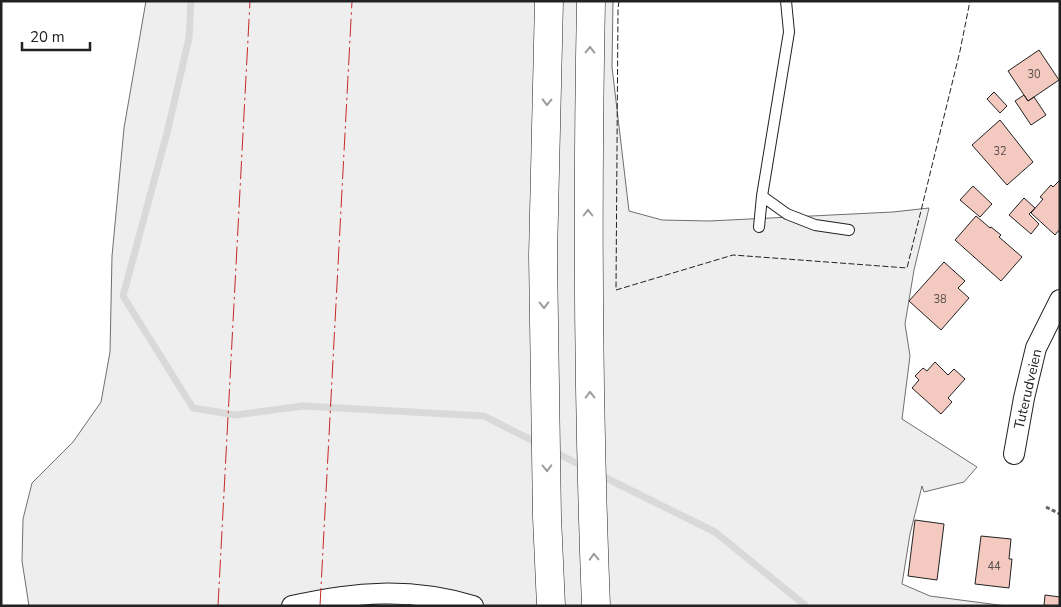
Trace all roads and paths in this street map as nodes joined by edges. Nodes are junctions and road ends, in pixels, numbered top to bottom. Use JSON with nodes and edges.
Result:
{"nodes":[{"id":1,"x":549,"y":1,"type":"edge"},
{"id":2,"x":591,"y":1,"type":"edge"},
{"id":3,"x":786,"y":1,"type":"edge"},
{"id":4,"x":762,"y":196,"type":"junction"},
{"id":5,"x":759,"y":227,"type":"dead end"},
{"id":6,"x":849,"y":230,"type":"dead end"},
{"id":7,"x":1060,"y":300,"type":"edge"},
{"id":8,"x":1014,"y":454,"type":"dead end"},
{"id":9,"x":1046,"y":507,"type":"dead end"},
{"id":10,"x":1060,"y":514,"type":"edge"},
{"id":11,"x":292,"y":606,"type":"edge"},
{"id":12,"x":472,"y":606,"type":"edge"},
{"id":13,"x":551,"y":606,"type":"edge"},
{"id":14,"x":596,"y":606,"type":"edge"}],
"edges":[{"from":1,"to":13,"type":"highway","one_way":true},
{"from":14,"to":2,"type":"highway","one_way":true},
{"from":3,"to":4,"type":"lane"},
{"from":4,"to":5,"type":"lane"},
{"from":4,"to":6,"type":"lane"},
{"from":7,"to":8,"type":"street","name":"Tuterudveien"},
{"from":9,"to":10,"type":"path"},
{"from":11,"to":12,"type":"street"}]}
